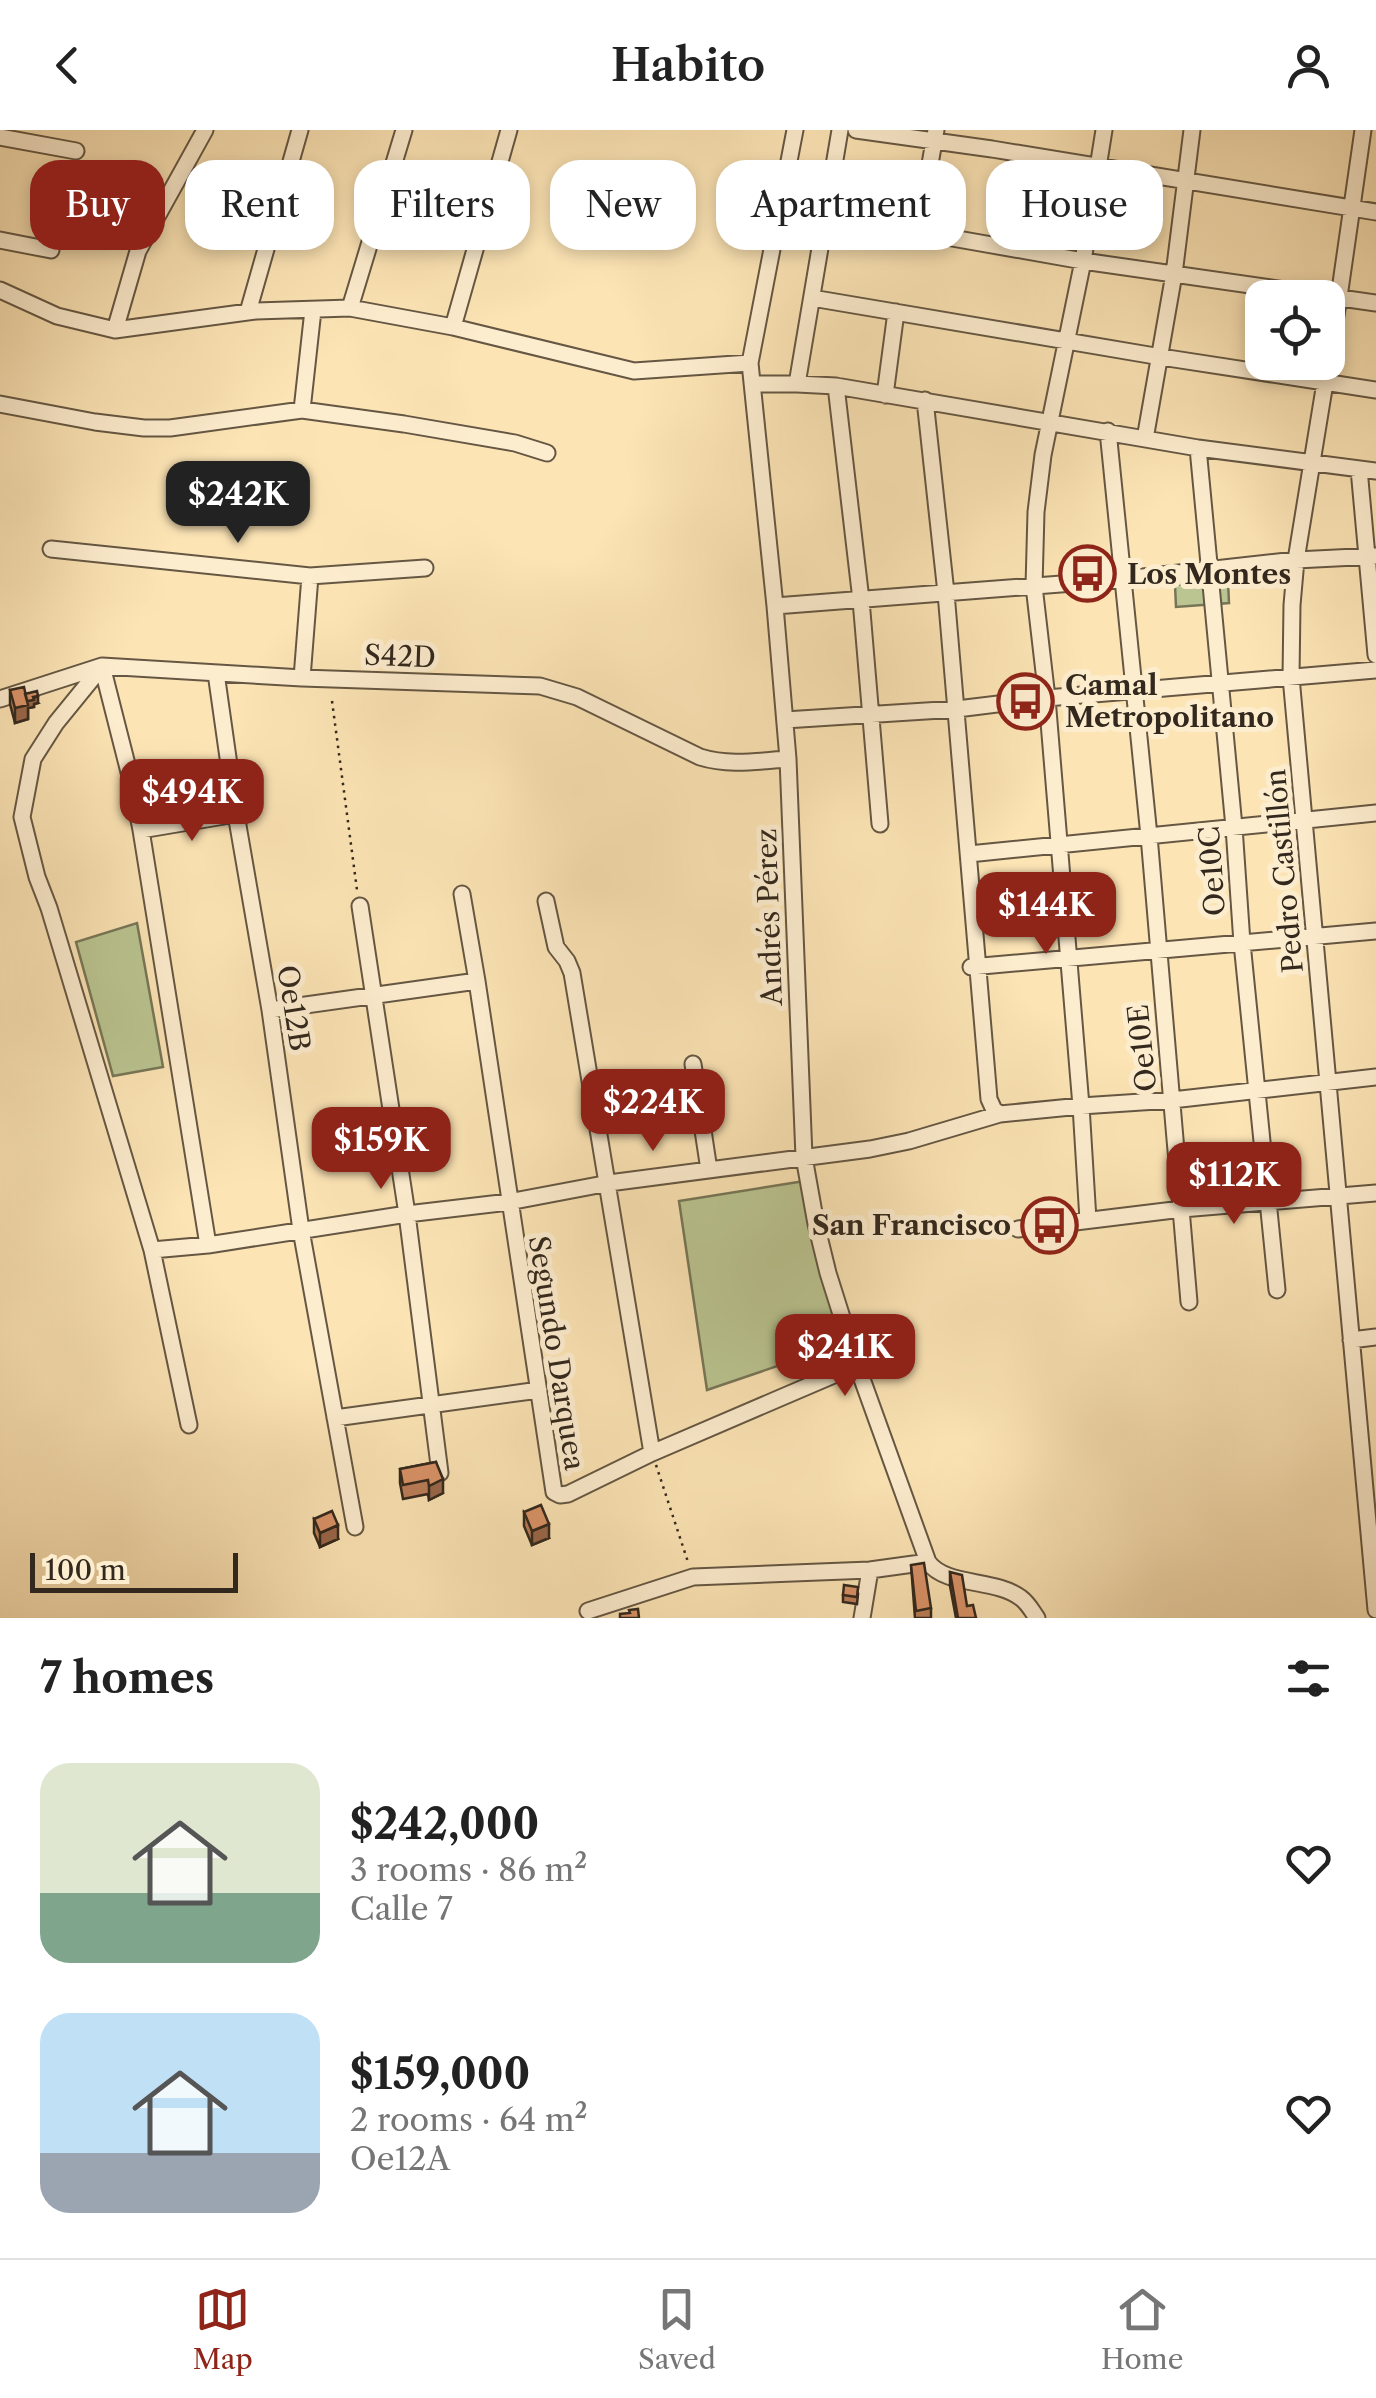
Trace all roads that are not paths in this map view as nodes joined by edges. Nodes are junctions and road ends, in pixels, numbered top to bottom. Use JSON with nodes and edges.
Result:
{"nodes":[{"id":1,"x":205,"y":130,"type":"edge"},
{"id":2,"x":300,"y":130,"type":"edge"},
{"id":3,"x":404,"y":130,"type":"edge"},
{"id":4,"x":509,"y":130,"type":"edge"},
{"id":5,"x":796,"y":130,"type":"edge"},
{"id":6,"x":840,"y":130,"type":"edge"},
{"id":7,"x":856,"y":130,"type":"edge"},
{"id":8,"x":995,"y":130,"type":"edge"},
{"id":9,"x":1104,"y":130,"type":"edge"},
{"id":10,"x":1192,"y":130,"type":"edge"},
{"id":11,"x":1364,"y":130,"type":"edge"},
{"id":12,"x":935,"y":136,"type":"edge"},
{"id":13,"x":0,"y":137,"type":"edge"},
{"id":14,"x":992,"y":149,"type":"junction"},
{"id":15,"x":76,"y":151,"type":"dead end"},
{"id":16,"x":836,"y":160,"type":"edge"},
{"id":17,"x":1057,"y":160,"type":"edge"},
{"id":18,"x":1099,"y":160,"type":"edge"},
{"id":19,"x":1163,"y":178,"type":"edge"},
{"id":20,"x":1185,"y":182,"type":"junction"},
{"id":21,"x":1352,"y":209,"type":"junction"},
{"id":22,"x":1376,"y":212,"type":"edge"},
{"id":23,"x":0,"y":240,"type":"edge"},
{"id":24,"x":966,"y":240,"type":"edge"},
{"id":25,"x":30,"y":246,"type":"edge"},
{"id":26,"x":821,"y":250,"type":"edge"},
{"id":27,"x":1085,"y":250,"type":"edge"},
{"id":28,"x":1083,"y":261,"type":"junction"},
{"id":29,"x":1174,"y":274,"type":"junction"},
{"id":30,"x":1342,"y":280,"type":"edge"},
{"id":31,"x":1245,"y":284,"type":"edge"},
{"id":32,"x":0,"y":290,"type":"edge"},
{"id":33,"x":812,"y":298,"type":"junction"},
{"id":34,"x":1345,"y":298,"type":"edge"},
{"id":35,"x":1376,"y":303,"type":"edge"},
{"id":36,"x":350,"y":308,"type":"junction"},
{"id":37,"x":313,"y":310,"type":"junction"},
{"id":38,"x":248,"y":312,"type":"junction"},
{"id":39,"x":896,"y":312,"type":"junction"},
{"id":40,"x":453,"y":326,"type":"junction"},
{"id":41,"x":115,"y":330,"type":"junction"},
{"id":42,"x":1066,"y":341,"type":"junction"},
{"id":43,"x":1161,"y":357,"type":"junction"},
{"id":44,"x":750,"y":362,"type":"junction"},
{"id":45,"x":1327,"y":380,"type":"edge"},
{"id":46,"x":752,"y":384,"type":"junction"},
{"id":47,"x":797,"y":384,"type":"junction"},
{"id":48,"x":1326,"y":384,"type":"junction"},
{"id":49,"x":836,"y":386,"type":"junction"},
{"id":50,"x":1376,"y":390,"type":"edge"},
{"id":51,"x":886,"y":395,"type":"junction"},
{"id":52,"x":925,"y":400,"type":"junction"},
{"id":53,"x":0,"y":404,"type":"edge"},
{"id":54,"x":302,"y":410,"type":"junction"},
{"id":55,"x":1050,"y":421,"type":"junction"},
{"id":56,"x":1108,"y":431,"type":"junction"},
{"id":57,"x":1145,"y":438,"type":"junction"},
{"id":58,"x":1198,"y":448,"type":"junction"},
{"id":59,"x":547,"y":454,"type":"dead end"},
{"id":60,"x":1312,"y":462,"type":"junction"},
{"id":61,"x":1359,"y":469,"type":"junction"},
{"id":62,"x":1376,"y":471,"type":"edge"},
{"id":63,"x":51,"y":550,"type":"dead end"},
{"id":64,"x":1371,"y":556,"type":"edge"},
{"id":65,"x":1296,"y":560,"type":"junction"},
{"id":66,"x":425,"y":568,"type":"dead end"},
{"id":67,"x":1210,"y":570,"type":"junction"},
{"id":68,"x":310,"y":576,"type":"junction"},
{"id":69,"x":1124,"y":579,"type":"junction"},
{"id":70,"x":1034,"y":586,"type":"junction"},
{"id":71,"x":946,"y":593,"type":"junction"},
{"id":72,"x":861,"y":600,"type":"junction"},
{"id":73,"x":775,"y":606,"type":"junction"},
{"id":74,"x":1376,"y":655,"type":"edge"},
{"id":75,"x":102,"y":666,"type":"junction"},
{"id":76,"x":1376,"y":670,"type":"edge"},
{"id":77,"x":216,"y":672,"type":"junction"},
{"id":78,"x":1291,"y":677,"type":"junction"},
{"id":79,"x":302,"y":678,"type":"junction"},
{"id":80,"x":1219,"y":683,"type":"junction"},
{"id":81,"x":1134,"y":691,"type":"junction"},
{"id":82,"x":1048,"y":698,"type":"junction"},
{"id":83,"x":0,"y":699,"type":"edge"},
{"id":84,"x":956,"y":709,"type":"junction"},
{"id":85,"x":870,"y":716,"type":"junction"},
{"id":86,"x":785,"y":720,"type":"junction"},
{"id":87,"x":788,"y":760,"type":"junction"},
{"id":88,"x":1376,"y":813,"type":"edge"},
{"id":89,"x":236,"y":814,"type":"junction"},
{"id":90,"x":1304,"y":820,"type":"junction"},
{"id":91,"x":880,"y":824,"type":"dead end"},
{"id":92,"x":1234,"y":827,"type":"junction"},
{"id":93,"x":141,"y":830,"type":"junction"},
{"id":94,"x":1149,"y":836,"type":"junction"},
{"id":95,"x":1058,"y":845,"type":"junction"},
{"id":96,"x":968,"y":854,"type":"junction"},
{"id":97,"x":462,"y":894,"type":"dead end"},
{"id":98,"x":546,"y":902,"type":"dead end"},
{"id":99,"x":360,"y":906,"type":"road end"},
{"id":100,"x":1376,"y":931,"type":"edge"},
{"id":101,"x":1315,"y":936,"type":"junction"},
{"id":102,"x":1242,"y":943,"type":"junction"},
{"id":103,"x":1158,"y":950,"type":"junction"},
{"id":104,"x":1069,"y":958,"type":"junction"},
{"id":105,"x":975,"y":967,"type":"junction"},
{"id":106,"x":477,"y":981,"type":"junction"},
{"id":107,"x":374,"y":996,"type":"junction"},
{"id":108,"x":270,"y":1010,"type":"junction"},
{"id":109,"x":693,"y":1064,"type":"dead end"},
{"id":110,"x":1376,"y":1080,"type":"edge"},
{"id":111,"x":1327,"y":1084,"type":"junction"},
{"id":112,"x":1257,"y":1090,"type":"junction"},
{"id":113,"x":1172,"y":1100,"type":"junction"},
{"id":114,"x":1081,"y":1106,"type":"junction"},
{"id":115,"x":1000,"y":1114,"type":"junction"},
{"id":116,"x":804,"y":1157,"type":"junction"},
{"id":117,"x":710,"y":1170,"type":"junction"},
{"id":118,"x":608,"y":1183,"type":"junction"},
{"id":119,"x":1376,"y":1193,"type":"edge"},
{"id":120,"x":1338,"y":1197,"type":"junction"},
{"id":121,"x":509,"y":1202,"type":"junction"},
{"id":122,"x":1268,"y":1202,"type":"junction"},
{"id":123,"x":1182,"y":1209,"type":"junction"},
{"id":124,"x":407,"y":1214,"type":"junction"},
{"id":125,"x":1088,"y":1220,"type":"junction"},
{"id":126,"x":1018,"y":1228,"type":"dead end"},
{"id":127,"x":300,"y":1230,"type":"junction"},
{"id":128,"x":208,"y":1245,"type":"junction"},
{"id":129,"x":152,"y":1250,"type":"junction"},
{"id":130,"x":1277,"y":1290,"type":"dead end"},
{"id":131,"x":1189,"y":1302,"type":"dead end"},
{"id":132,"x":1376,"y":1337,"type":"edge"},
{"id":133,"x":1351,"y":1340,"type":"junction"},
{"id":134,"x":857,"y":1365,"type":"junction"},
{"id":135,"x":539,"y":1390,"type":"junction"},
{"id":136,"x":430,"y":1404,"type":"junction"},
{"id":137,"x":335,"y":1418,"type":"junction"},
{"id":138,"x":189,"y":1425,"type":"dead end"},
{"id":139,"x":652,"y":1453,"type":"junction"},
{"id":140,"x":1369,"y":1456,"type":"edge"},
{"id":141,"x":440,"y":1473,"type":"edge"},
{"id":142,"x":355,"y":1527,"type":"dead end"},
{"id":143,"x":928,"y":1562,"type":"junction"},
{"id":144,"x":870,"y":1570,"type":"junction"},
{"id":145,"x":1376,"y":1610,"type":"edge"},
{"id":146,"x":588,"y":1611,"type":"dead end"},
{"id":147,"x":862,"y":1618,"type":"edge"},
{"id":148,"x":1037,"y":1618,"type":"edge"}],
"edges":[{"from":1,"to":41,"type":"street"},
{"from":2,"to":38,"type":"street"},
{"from":3,"to":36,"type":"street"},
{"from":4,"to":40,"type":"street"},
{"from":5,"to":44,"type":"street","name":"Andrés Pérez"},
{"from":6,"to":16,"type":"street"},
{"from":7,"to":12,"type":"street"},
{"from":8,"to":14,"type":"street"},
{"from":9,"to":18,"type":"street"},
{"from":10,"to":20,"type":"street"},
{"from":11,"to":21,"type":"street","name":"Pedro Castillón"},
{"from":12,"to":14,"type":"street"},
{"from":13,"to":15,"type":"street"},
{"from":14,"to":17,"type":"street"},
{"from":19,"to":20,"type":"street"},
{"from":20,"to":21,"type":"street"},
{"from":20,"to":29,"type":"street"},
{"from":21,"to":22,"type":"street"},
{"from":21,"to":30,"type":"street","name":"Pedro Castillón"},
{"from":23,"to":25,"type":"street"},
{"from":24,"to":28,"type":"street"},
{"from":26,"to":33,"type":"street"},
{"from":27,"to":28,"type":"street"},
{"from":28,"to":29,"type":"street"},
{"from":28,"to":42,"type":"street"},
{"from":29,"to":31,"type":"street"},
{"from":29,"to":43,"type":"street"},
{"from":32,"to":41,"type":"street"},
{"from":33,"to":39,"type":"street"},
{"from":33,"to":47,"type":"street"},
{"from":34,"to":35,"type":"street"},
{"from":36,"to":37,"type":"street"},
{"from":36,"to":40,"type":"street"},
{"from":37,"to":38,"type":"street"},
{"from":37,"to":54,"type":"street"},
{"from":38,"to":41,"type":"street"},
{"from":39,"to":42,"type":"street"},
{"from":39,"to":51,"type":"street"},
{"from":40,"to":44,"type":"street"},
{"from":42,"to":43,"type":"street"},
{"from":42,"to":55,"type":"street"},
{"from":43,"to":48,"type":"street"},
{"from":43,"to":57,"type":"street"},
{"from":44,"to":46,"type":"street","name":"Andrés Pérez"},
{"from":45,"to":48,"type":"street","name":"Pedro Castillón"},
{"from":46,"to":47,"type":"street"},
{"from":46,"to":73,"type":"street","name":"Andrés Pérez"},
{"from":47,"to":49,"type":"street"},
{"from":48,"to":50,"type":"street"},
{"from":48,"to":60,"type":"street","name":"Pedro Castillón"},
{"from":49,"to":51,"type":"street"},
{"from":49,"to":72,"type":"street"},
{"from":51,"to":52,"type":"street"},
{"from":52,"to":55,"type":"street"},
{"from":52,"to":71,"type":"street"},
{"from":53,"to":54,"type":"street"},
{"from":54,"to":59,"type":"street"},
{"from":55,"to":56,"type":"street"},
{"from":55,"to":70,"type":"street"},
{"from":56,"to":57,"type":"street"},
{"from":56,"to":69,"type":"street","name":"Oe10E"},
{"from":57,"to":58,"type":"street"},
{"from":58,"to":60,"type":"street"},
{"from":58,"to":67,"type":"street","name":"Oe10C"},
{"from":60,"to":61,"type":"street"},
{"from":60,"to":65,"type":"street","name":"Pedro Castillón"},
{"from":61,"to":62,"type":"street"},
{"from":61,"to":64,"type":"street"},
{"from":63,"to":68,"type":"street"},
{"from":64,"to":65,"type":"street"},
{"from":64,"to":74,"type":"street"},
{"from":65,"to":67,"type":"street"},
{"from":65,"to":78,"type":"street","name":"Pedro Castillón"},
{"from":66,"to":68,"type":"street"},
{"from":67,"to":69,"type":"street"},
{"from":67,"to":80,"type":"street","name":"Oe10C"},
{"from":68,"to":79,"type":"street"},
{"from":69,"to":70,"type":"street"},
{"from":69,"to":81,"type":"street","name":"Oe10E"},
{"from":70,"to":71,"type":"street"},
{"from":70,"to":82,"type":"street"},
{"from":71,"to":72,"type":"street"},
{"from":71,"to":84,"type":"street"},
{"from":72,"to":73,"type":"street"},
{"from":72,"to":85,"type":"street"},
{"from":73,"to":86,"type":"street","name":"Andrés Pérez"},
{"from":75,"to":77,"type":"street","name":"S42D"},
{"from":75,"to":83,"type":"street","name":"S42D"},
{"from":75,"to":93,"type":"street"},
{"from":75,"to":129,"type":"street"},
{"from":76,"to":78,"type":"street"},
{"from":77,"to":79,"type":"street","name":"S42D"},
{"from":77,"to":89,"type":"street","name":"Oe12B"},
{"from":78,"to":80,"type":"street"},
{"from":78,"to":90,"type":"street","name":"Pedro Castillón"},
{"from":79,"to":87,"type":"street","name":"S42D"},
{"from":80,"to":81,"type":"street"},
{"from":80,"to":92,"type":"street","name":"Oe10C"},
{"from":81,"to":82,"type":"street"},
{"from":81,"to":94,"type":"street","name":"Oe10E"},
{"from":82,"to":84,"type":"street"},
{"from":82,"to":95,"type":"street"},
{"from":84,"to":85,"type":"street"},
{"from":84,"to":96,"type":"street"},
{"from":85,"to":86,"type":"street"},
{"from":85,"to":91,"type":"street"},
{"from":86,"to":87,"type":"street","name":"Andrés Pérez"},
{"from":87,"to":116,"type":"street","name":"Andrés Pérez"},
{"from":88,"to":90,"type":"street"},
{"from":89,"to":93,"type":"street"},
{"from":89,"to":108,"type":"street","name":"Oe12B"},
{"from":90,"to":92,"type":"street"},
{"from":90,"to":101,"type":"street","name":"Pedro Castillón"},
{"from":92,"to":94,"type":"street"},
{"from":92,"to":102,"type":"street","name":"Oe10C"},
{"from":93,"to":128,"type":"street"},
{"from":94,"to":95,"type":"street"},
{"from":94,"to":103,"type":"street","name":"Oe10E"},
{"from":95,"to":96,"type":"street"},
{"from":95,"to":104,"type":"street"},
{"from":96,"to":105,"type":"street"},
{"from":97,"to":106,"type":"street","name":"Segundo Darquea"},
{"from":98,"to":118,"type":"street"},
{"from":99,"to":107,"type":"street"},
{"from":100,"to":101,"type":"street"},
{"from":101,"to":102,"type":"street"},
{"from":101,"to":111,"type":"street","name":"Pedro Castillón"},
{"from":102,"to":103,"type":"street"},
{"from":102,"to":112,"type":"street","name":"Oe10C"},
{"from":103,"to":104,"type":"street"},
{"from":103,"to":113,"type":"street","name":"Oe10E"},
{"from":104,"to":105,"type":"street"},
{"from":104,"to":114,"type":"street"},
{"from":105,"to":115,"type":"street"},
{"from":106,"to":107,"type":"street"},
{"from":106,"to":121,"type":"street","name":"Segundo Darquea"},
{"from":107,"to":108,"type":"street"},
{"from":107,"to":124,"type":"street"},
{"from":108,"to":127,"type":"street","name":"Oe12B"},
{"from":109,"to":117,"type":"street"},
{"from":110,"to":111,"type":"street"},
{"from":111,"to":112,"type":"street"},
{"from":111,"to":120,"type":"street","name":"Pedro Castillón"},
{"from":112,"to":113,"type":"street"},
{"from":112,"to":122,"type":"street","name":"Oe10C"},
{"from":113,"to":114,"type":"street"},
{"from":113,"to":123,"type":"street","name":"Oe10E"},
{"from":114,"to":115,"type":"street"},
{"from":114,"to":125,"type":"street"},
{"from":115,"to":116,"type":"street"},
{"from":116,"to":117,"type":"street"},
{"from":116,"to":134,"type":"street","name":"Andrés Pérez"},
{"from":117,"to":118,"type":"street"},
{"from":118,"to":121,"type":"street"},
{"from":118,"to":139,"type":"street"},
{"from":119,"to":120,"type":"street"},
{"from":120,"to":122,"type":"street"},
{"from":120,"to":133,"type":"street","name":"Pedro Castillón"},
{"from":121,"to":124,"type":"street"},
{"from":121,"to":135,"type":"street","name":"Segundo Darquea"},
{"from":122,"to":123,"type":"street"},
{"from":122,"to":130,"type":"street","name":"Oe10C"},
{"from":123,"to":125,"type":"street"},
{"from":123,"to":131,"type":"street","name":"Oe10E"},
{"from":124,"to":127,"type":"street"},
{"from":124,"to":136,"type":"street"},
{"from":125,"to":126,"type":"street"},
{"from":127,"to":128,"type":"street"},
{"from":127,"to":137,"type":"street","name":"Oe12B"},
{"from":128,"to":129,"type":"street"},
{"from":129,"to":138,"type":"street"},
{"from":132,"to":133,"type":"street"},
{"from":133,"to":140,"type":"street","name":"Pedro Castillón"},
{"from":134,"to":139,"type":"street","name":"Segundo Darquea"},
{"from":134,"to":143,"type":"street","name":"Andrés Pérez"},
{"from":135,"to":136,"type":"street"},
{"from":135,"to":139,"type":"street","name":"Segundo Darquea"},
{"from":136,"to":137,"type":"street"},
{"from":136,"to":141,"type":"street"},
{"from":137,"to":142,"type":"street","name":"Oe12B"},
{"from":140,"to":145,"type":"street","name":"Pedro Castillón"},
{"from":143,"to":144,"type":"street"},
{"from":143,"to":148,"type":"street"},
{"from":144,"to":146,"type":"street"},
{"from":144,"to":147,"type":"street"}]}
